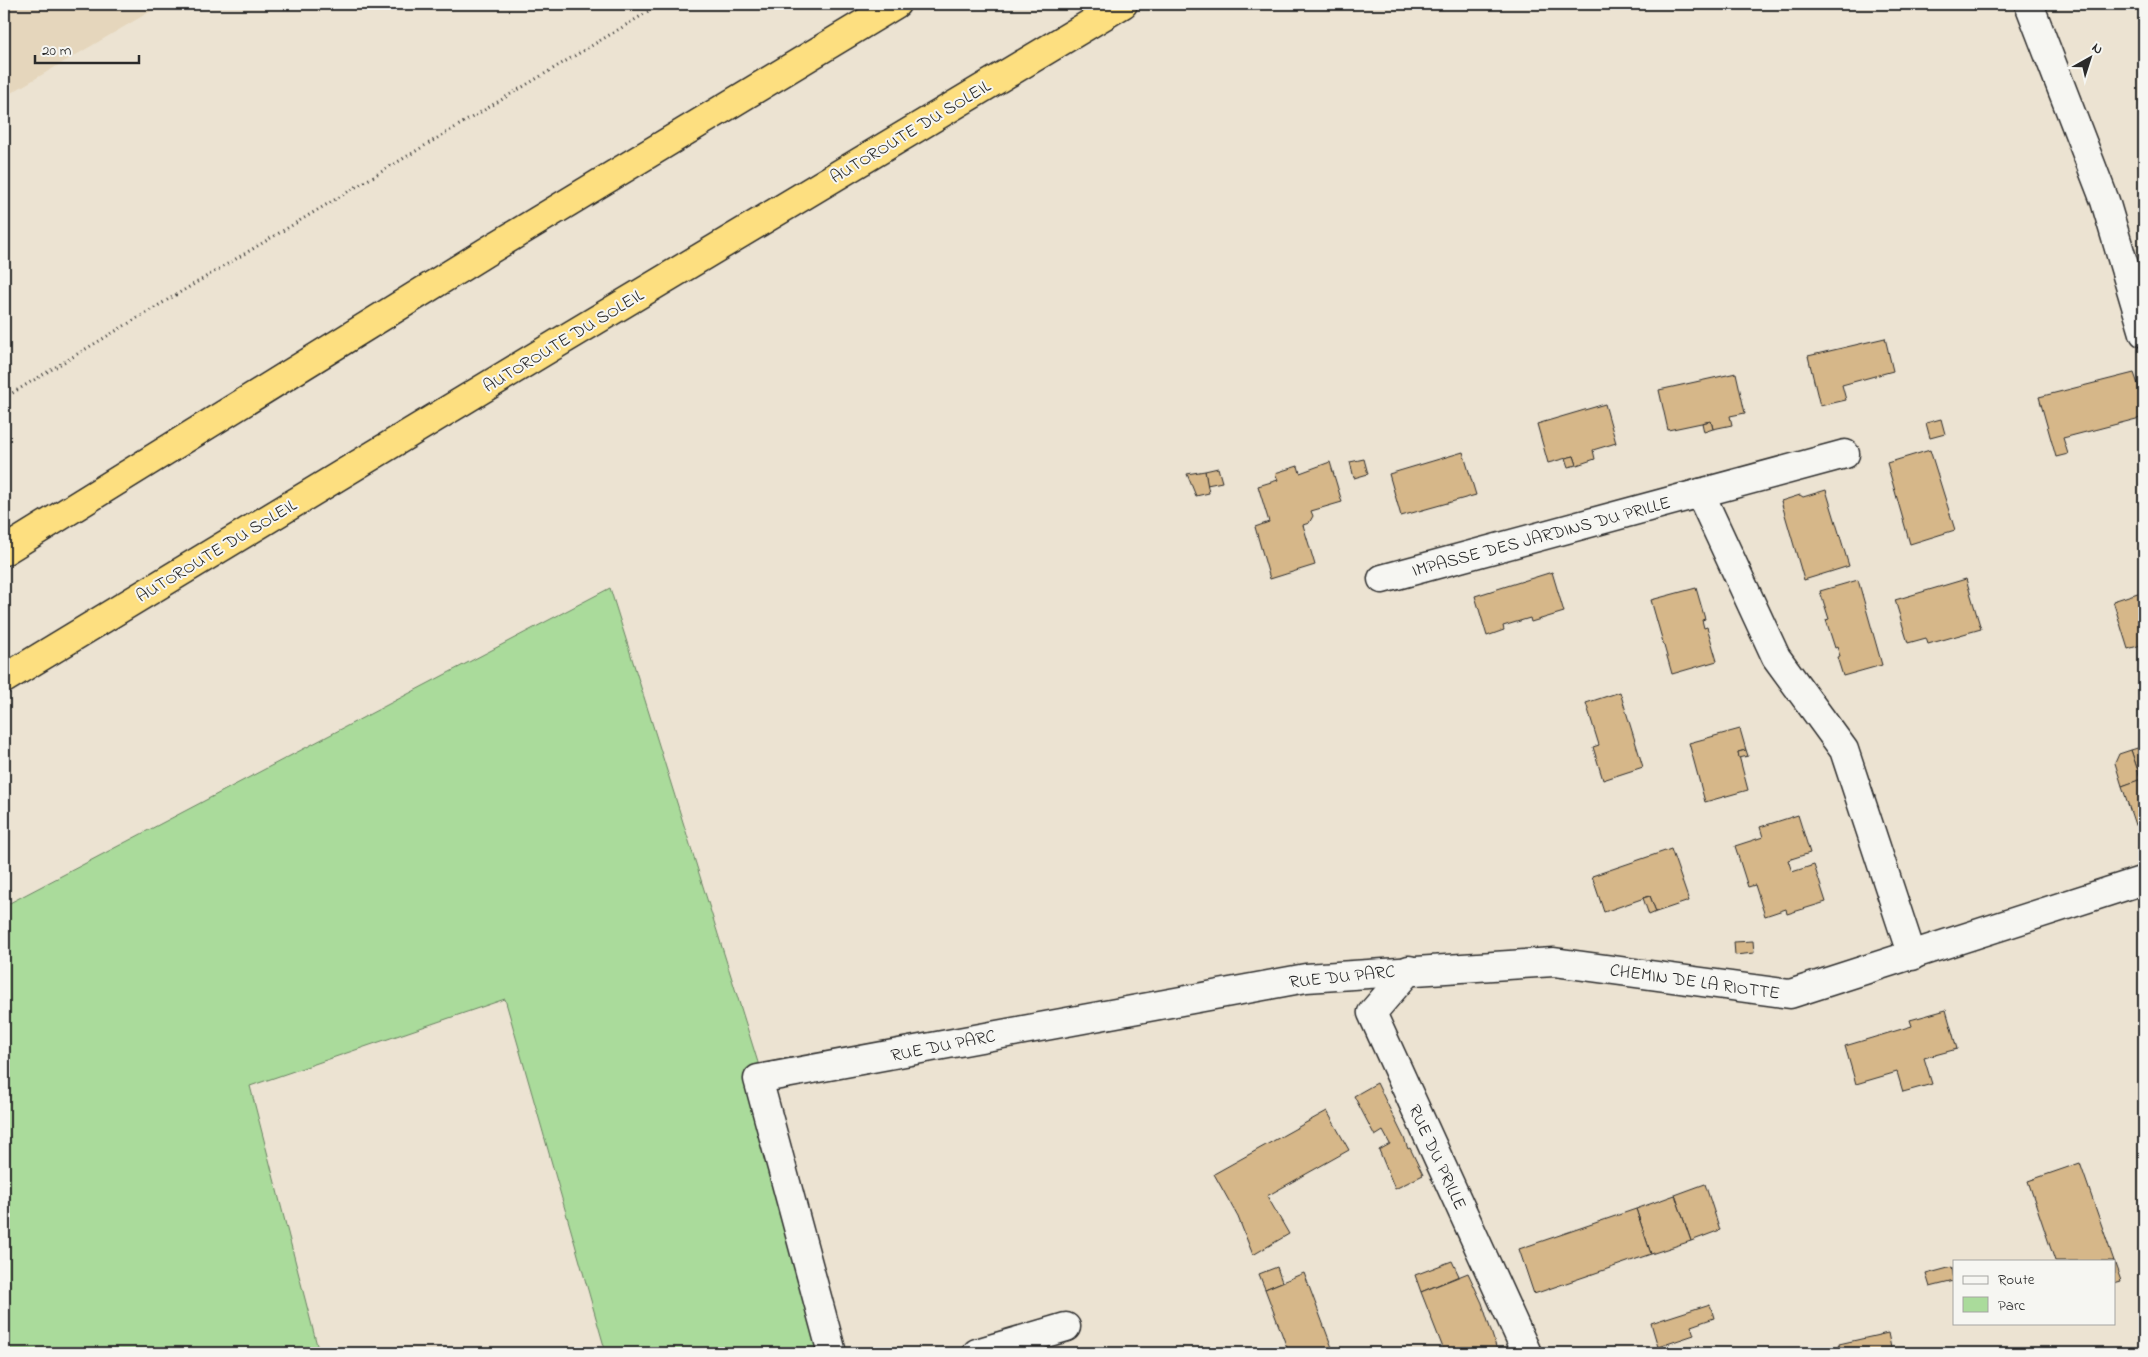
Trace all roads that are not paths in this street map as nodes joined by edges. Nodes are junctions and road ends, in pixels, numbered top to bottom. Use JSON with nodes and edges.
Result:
{"nodes":[{"id":1,"x":896,"y":4,"type":"edge"},
{"id":2,"x":1123,"y":4,"type":"edge"},
{"id":3,"x":2029,"y":4,"type":"edge"},
{"id":4,"x":2144,"y":333,"type":"edge"},
{"id":5,"x":1845,"y":454,"type":"dead end"},
{"id":6,"x":1700,"y":493,"type":"junction"},
{"id":7,"x":4,"y":552,"type":"edge"},
{"id":8,"x":1382,"y":579,"type":"dead end"},
{"id":9,"x":4,"y":678,"type":"edge"},
{"id":10,"x":2144,"y":880,"type":"edge"},
{"id":11,"x":1912,"y":956,"type":"junction"},
{"id":12,"x":1409,"y":970,"type":"junction"},
{"id":13,"x":1066,"y":1327,"type":"dead end"},
{"id":14,"x":832,"y":1353,"type":"edge"},
{"id":15,"x":977,"y":1353,"type":"edge"},
{"id":16,"x":1527,"y":1353,"type":"edge"}],
"edges":[{"from":1,"to":7,"type":"highway"},
{"from":2,"to":9,"type":"highway","name":"AUTOROUTE DU SOLEIL"},
{"from":3,"to":4,"type":"street"},
{"from":5,"to":6,"type":"street","name":"IMPASSE DES JARDINS DU PRILLE"},
{"from":6,"to":8,"type":"street","name":"IMPASSE DES JARDINS DU PRILLE"},
{"from":6,"to":11,"type":"street"},
{"from":10,"to":11,"type":"street","name":"CHEMIN DE LA RIOTTE"},
{"from":11,"to":12,"type":"street","name":"CHEMIN DE LA RIOTTE"},
{"from":12,"to":14,"type":"street","name":"RUE DU PARC"},
{"from":12,"to":16,"type":"street","name":"RUE DU PRILLE"},
{"from":13,"to":15,"type":"street"}]}
